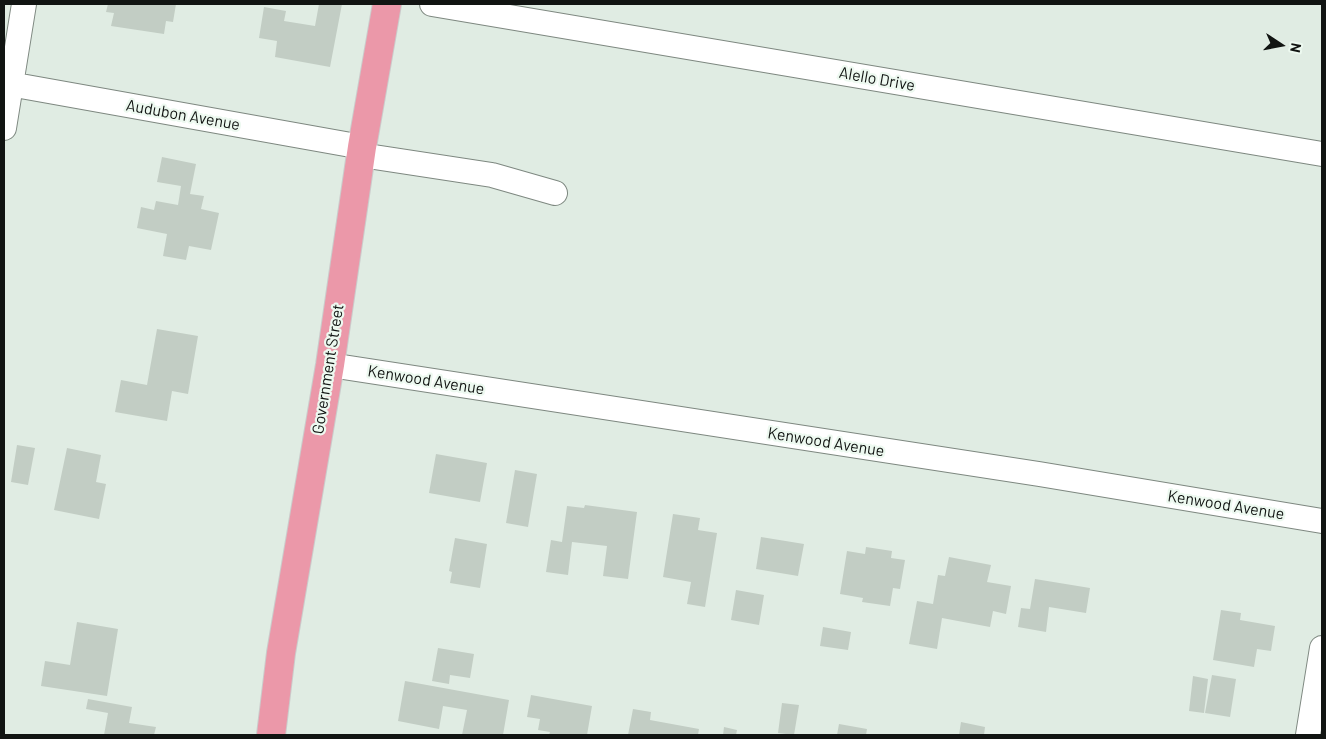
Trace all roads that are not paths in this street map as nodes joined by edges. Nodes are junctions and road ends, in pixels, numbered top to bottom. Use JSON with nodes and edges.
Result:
{"nodes":[{"id":1,"x":24,"y":4,"type":"edge"},
{"id":2,"x":387,"y":4,"type":"edge"},
{"id":3,"x":432,"y":4,"type":"edge"},
{"id":4,"x":7,"y":84,"type":"edge"},
{"id":5,"x":4,"y":128,"type":"edge"},
{"id":6,"x":362,"y":151,"type":"junction"},
{"id":7,"x":1322,"y":154,"type":"edge"},
{"id":8,"x":555,"y":193,"type":"dead end"},
{"id":9,"x":330,"y":365,"type":"junction"},
{"id":10,"x":1322,"y":521,"type":"edge"},
{"id":11,"x":1322,"y":648,"type":"edge"},
{"id":12,"x":271,"y":735,"type":"edge"},
{"id":13,"x":1308,"y":735,"type":"edge"}],
"edges":[{"from":1,"to":4,"type":"street"},
{"from":2,"to":6,"type":"main road","name":"Government Street"},
{"from":3,"to":7,"type":"street","name":"Alello Drive"},
{"from":4,"to":5,"type":"street"},
{"from":4,"to":6,"type":"street","name":"Audubon Avenue"},
{"from":6,"to":8,"type":"street","name":"Audubon Avenue"},
{"from":6,"to":9,"type":"main road","name":"Government Street"},
{"from":9,"to":10,"type":"street","name":"Kenwood Avenue"},
{"from":9,"to":12,"type":"main road","name":"Government Street"},
{"from":11,"to":13,"type":"street"}]}
